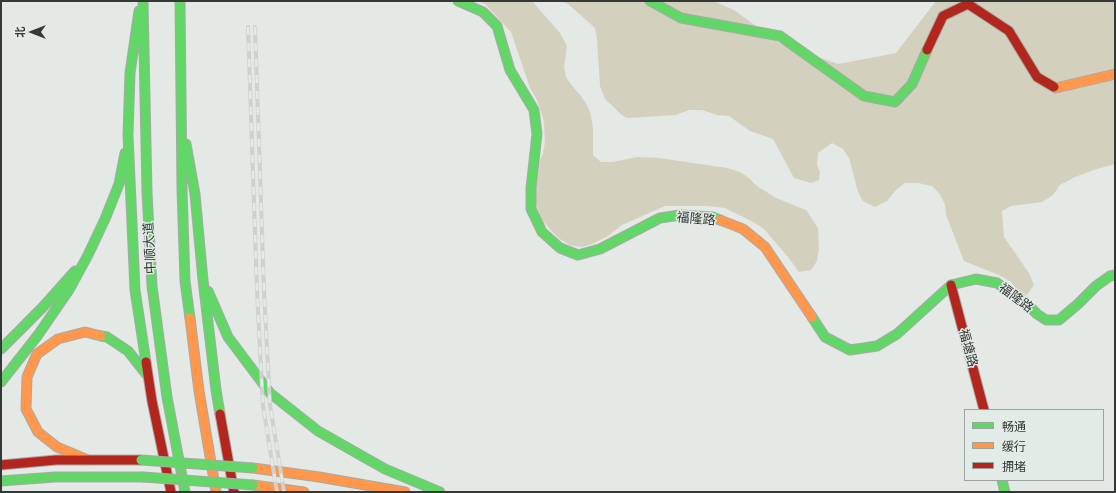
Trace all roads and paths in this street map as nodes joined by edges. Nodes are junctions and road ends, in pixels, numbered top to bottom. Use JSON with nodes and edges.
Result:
{"nodes":[{"id":1,"x":141,"y":1,"type":"edge"},
{"id":2,"x":180,"y":1,"type":"edge"},
{"id":3,"x":458,"y":1,"type":"edge"},
{"id":4,"x":650,"y":1,"type":"edge"},
{"id":5,"x":1115,"y":74,"type":"edge"},
{"id":6,"x":181,"y":116,"type":"junction"},
{"id":7,"x":128,"y":135,"type":"junction"},
{"id":8,"x":88,"y":255,"type":"junction"},
{"id":9,"x":1115,"y":275,"type":"edge"},
{"id":10,"x":203,"y":280,"type":"junction"},
{"id":11,"x":951,"y":285,"type":"junction"},
{"id":12,"x":1,"y":349,"type":"edge"},
{"id":13,"x":148,"y":377,"type":"junction"},
{"id":14,"x":1,"y":382,"type":"edge"},
{"id":15,"x":984,"y":409,"type":"edge"},
{"id":16,"x":88,"y":460,"type":"junction"},
{"id":17,"x":1,"y":465,"type":"edge"},
{"id":18,"x":1,"y":481,"type":"edge"},
{"id":19,"x":1002,"y":481,"type":"edge"},
{"id":20,"x":171,"y":492,"type":"edge"},
{"id":21,"x":185,"y":492,"type":"edge"},
{"id":22,"x":216,"y":492,"type":"edge"},
{"id":23,"x":234,"y":492,"type":"edge"},
{"id":24,"x":304,"y":492,"type":"edge"},
{"id":25,"x":405,"y":492,"type":"edge"},
{"id":26,"x":440,"y":492,"type":"edge"},
{"id":27,"x":1005,"y":492,"type":"edge"}],
"edges":[{"from":1,"to":7,"type":"main road"},
{"from":1,"to":21,"type":"main road","name":"中顺大道"},
{"from":2,"to":6,"type":"main road"},
{"from":3,"to":11,"type":"main road","name":"福隆路"},
{"from":4,"to":5,"type":"main road"},
{"from":6,"to":10,"type":"main road"},
{"from":6,"to":22,"type":"main road"},
{"from":7,"to":8,"type":"main road"},
{"from":7,"to":13,"type":"main road"},
{"from":8,"to":12,"type":"main road"},
{"from":8,"to":14,"type":"main road"},
{"from":9,"to":11,"type":"main road","name":"福隆路"},
{"from":10,"to":23,"type":"main road"},
{"from":10,"to":26,"type":"main road"},
{"from":11,"to":15,"type":"main road","name":"福塘路"},
{"from":13,"to":16,"type":"main road"},
{"from":13,"to":20,"type":"main road"},
{"from":16,"to":17,"type":"main road"},
{"from":16,"to":25,"type":"main road","bridge":true},
{"from":18,"to":24,"type":"main road","bridge":true},
{"from":19,"to":27,"type":"main road"}]}
